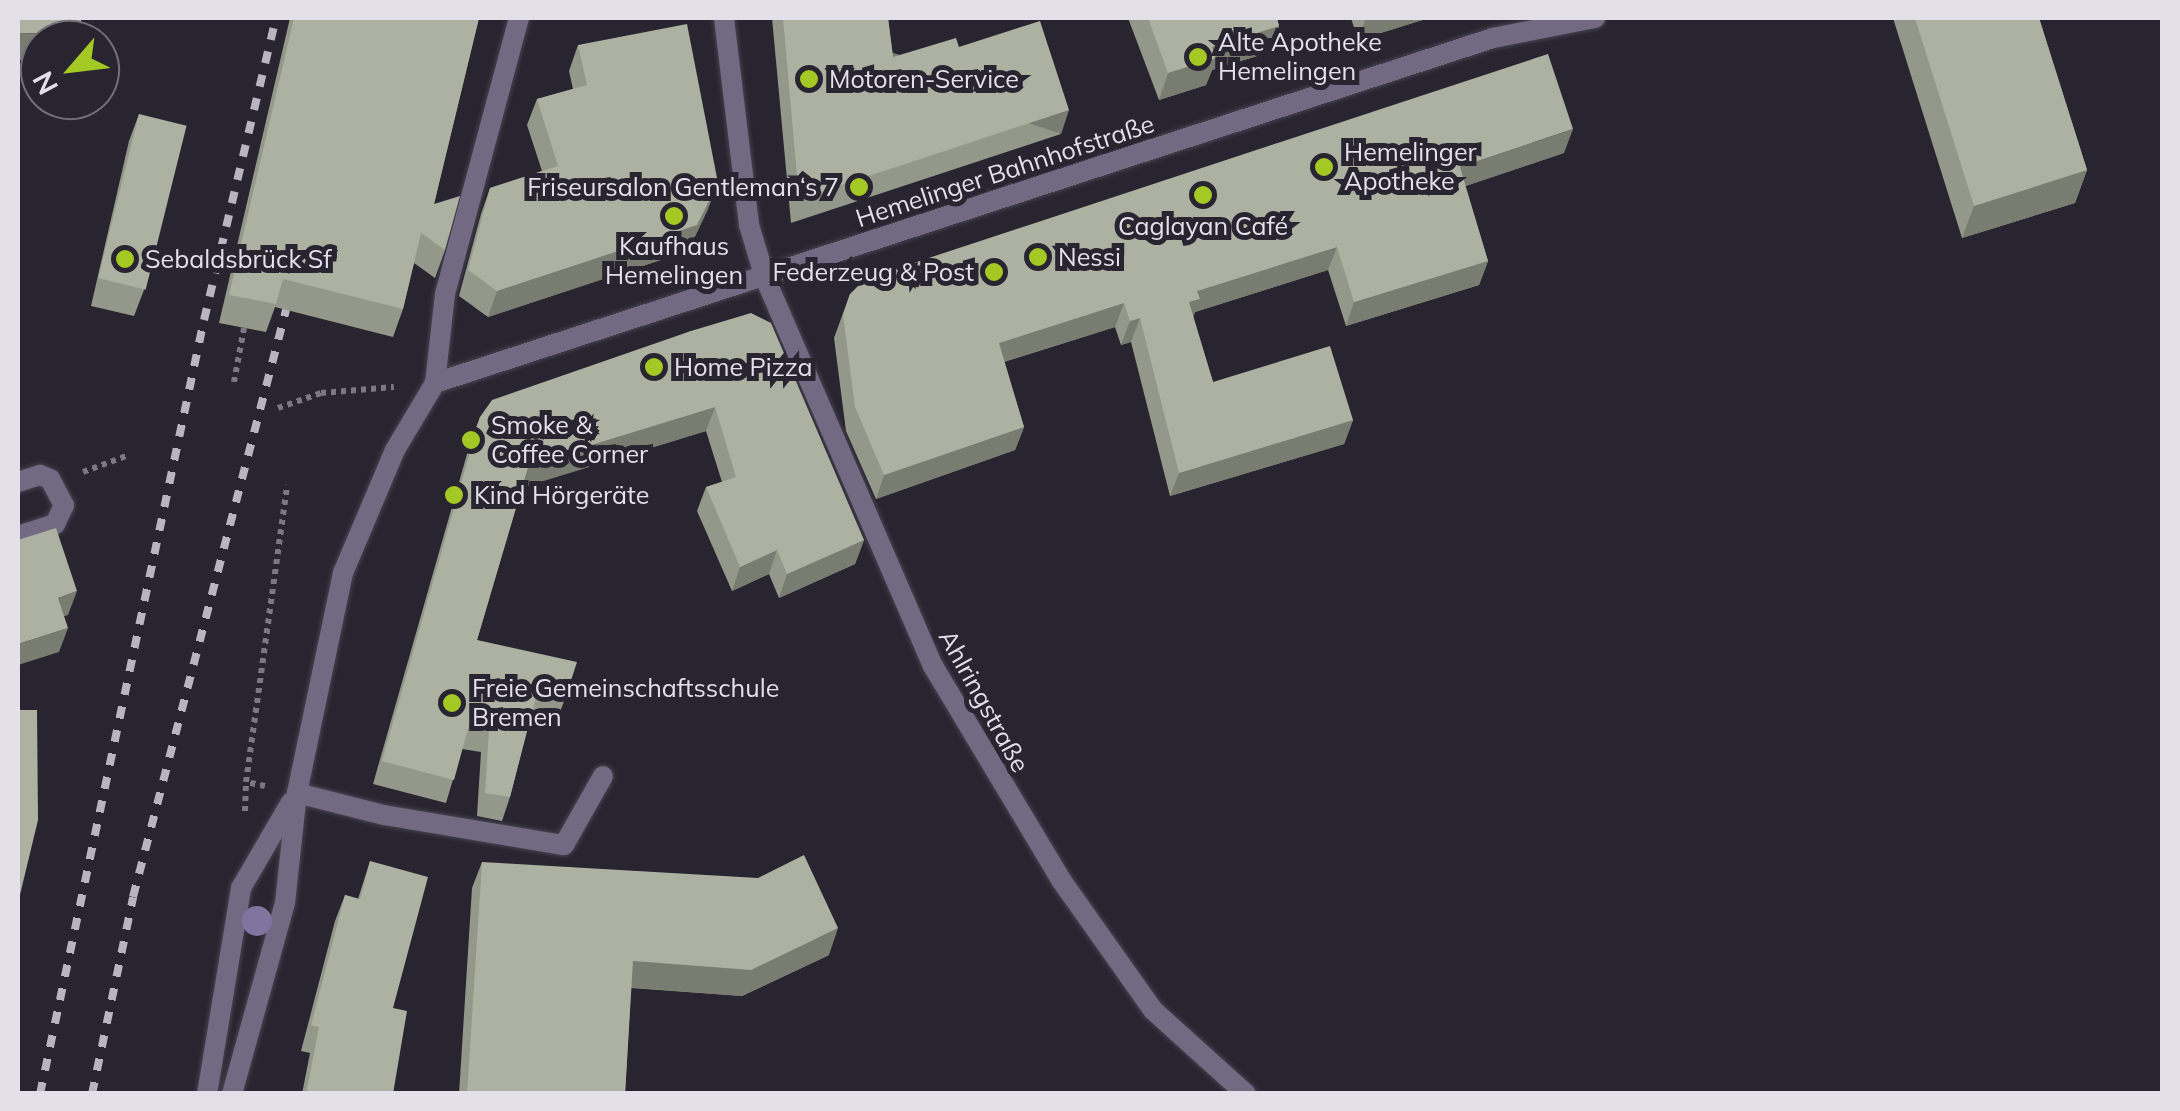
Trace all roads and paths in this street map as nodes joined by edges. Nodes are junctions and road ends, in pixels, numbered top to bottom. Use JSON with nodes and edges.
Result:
{"nodes":[{"id":1,"x":519,"y":18,"type":"edge"},
{"id":2,"x":724,"y":18,"type":"edge"},
{"id":3,"x":1590,"y":18,"type":"edge"},
{"id":4,"x":765,"y":278,"type":"junction"},
{"id":5,"x":244,"y":328,"type":"edge"},
{"id":6,"x":234,"y":382,"type":"dead end"},
{"id":7,"x":435,"y":383,"type":"junction"},
{"id":8,"x":278,"y":408,"type":"dead end"},
{"id":9,"x":129,"y":455,"type":"dead end"},
{"id":10,"x":77,"y":474,"type":"dead end"},
{"id":11,"x":18,"y":482,"type":"edge"},
{"id":12,"x":287,"y":484,"type":"dead end"},
{"id":13,"x":18,"y":536,"type":"edge"},
{"id":14,"x":603,"y":776,"type":"dead end"},
{"id":15,"x":296,"y":793,"type":"junction"},
{"id":16,"x":207,"y":1094,"type":"edge"},
{"id":17,"x":232,"y":1094,"type":"edge"},
{"id":18,"x":1246,"y":1094,"type":"edge"}],
"edges":[{"from":1,"to":7,"type":"street"},
{"from":2,"to":4,"type":"street","name":"Ahlringstraße"},
{"from":3,"to":4,"type":"street","name":"Hemelinger Bahnhofstraße"},
{"from":4,"to":7,"type":"street","name":"Hemelinger Bahnhofstraße"},
{"from":4,"to":18,"type":"street","name":"Ahlringstraße"},
{"from":5,"to":6,"type":"path"},
{"from":7,"to":8,"type":"path"},
{"from":7,"to":15,"type":"street"},
{"from":9,"to":10,"type":"path"},
{"from":11,"to":13,"type":"street"},
{"from":12,"to":15,"type":"path"},
{"from":14,"to":15,"type":"street"},
{"from":15,"to":16,"type":"street"},
{"from":15,"to":17,"type":"street"}]}
